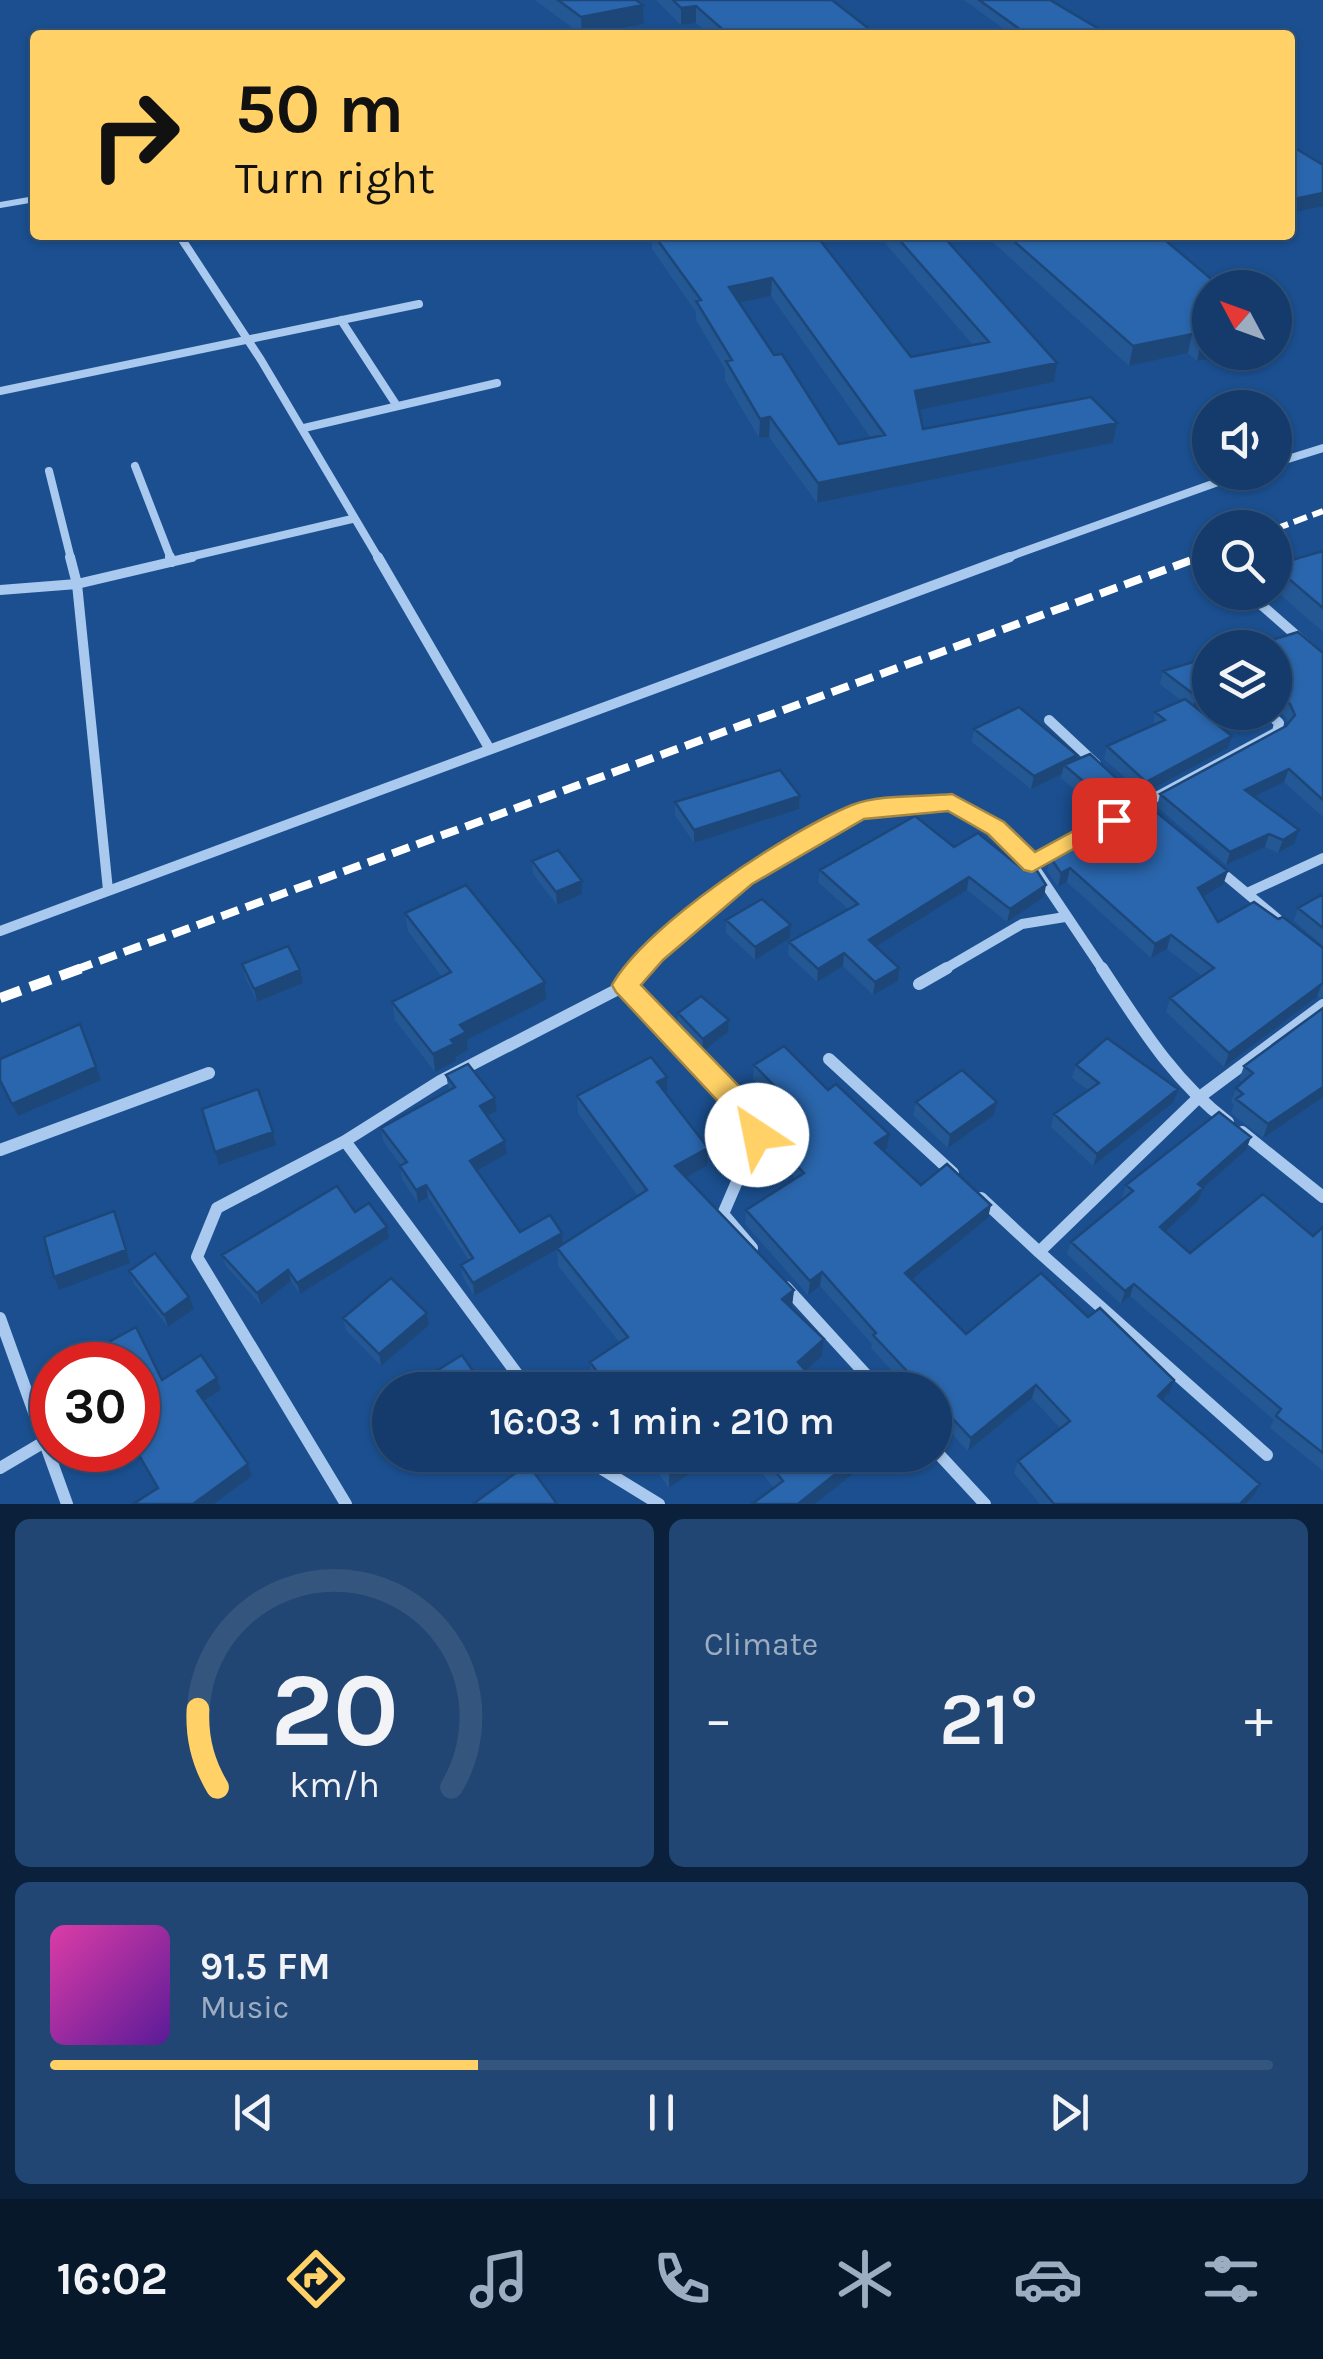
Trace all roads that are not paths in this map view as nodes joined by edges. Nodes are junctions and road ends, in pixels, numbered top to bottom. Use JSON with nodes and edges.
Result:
{"nodes":[{"id":1,"x":30,"y":200,"type":"edge"},
{"id":2,"x":0,"y":205,"type":"edge"},
{"id":3,"x":182,"y":240,"type":"edge"},
{"id":4,"x":419,"y":304,"type":"dead end"},
{"id":5,"x":341,"y":320,"type":"junction"},
{"id":6,"x":251,"y":338,"type":"junction"},
{"id":7,"x":496,"y":383,"type":"dead end"},
{"id":8,"x":0,"y":390,"type":"edge"},
{"id":9,"x":397,"y":406,"type":"junction"},
{"id":10,"x":304,"y":428,"type":"junction"},
{"id":11,"x":1323,"y":448,"type":"edge"},
{"id":12,"x":1292,"y":458,"type":"edge"},
{"id":13,"x":135,"y":466,"type":"dead end"},
{"id":14,"x":48,"y":472,"type":"dead end"},
{"id":15,"x":1197,"y":490,"type":"edge"},
{"id":16,"x":352,"y":519,"type":"junction"},
{"id":17,"x":172,"y":562,"type":"junction"},
{"id":18,"x":77,"y":584,"type":"junction"},
{"id":19,"x":0,"y":590,"type":"edge"},
{"id":20,"x":1267,"y":610,"type":"edge"},
{"id":21,"x":1296,"y":635,"type":"junction"},
{"id":22,"x":1292,"y":636,"type":"edge"},
{"id":23,"x":1323,"y":659,"type":"edge"},
{"id":24,"x":1050,"y":720,"type":"dead end"},
{"id":25,"x":1278,"y":730,"type":"edge"},
{"id":26,"x":489,"y":748,"type":"junction"},
{"id":27,"x":1102,"y":769,"type":"edge"},
{"id":28,"x":1114,"y":781,"type":"edge"},
{"id":29,"x":1140,"y":806,"type":"junction"},
{"id":30,"x":1156,"y":818,"type":"edge"},
{"id":31,"x":1201,"y":855,"type":"edge"},
{"id":32,"x":1323,"y":858,"type":"edge"},
{"id":33,"x":1032,"y":864,"type":"junction"},
{"id":34,"x":108,"y":890,"type":"junction"},
{"id":35,"x":1247,"y":893,"type":"junction"},
{"id":36,"x":1065,"y":916,"type":"junction"},
{"id":37,"x":0,"y":931,"type":"edge"},
{"id":38,"x":1298,"y":936,"type":"edge"},
{"id":39,"x":920,"y":984,"type":"dead end"},
{"id":40,"x":626,"y":985,"type":"junction"},
{"id":41,"x":1323,"y":1005,"type":"edge"},
{"id":42,"x":829,"y":1059,"type":"dead end"},
{"id":43,"x":209,"y":1073,"type":"dead end"},
{"id":44,"x":1197,"y":1099,"type":"junction"},
{"id":45,"x":345,"y":1141,"type":"junction"},
{"id":46,"x":0,"y":1150,"type":"edge"},
{"id":47,"x":1323,"y":1197,"type":"edge"},
{"id":48,"x":1039,"y":1252,"type":"junction"},
{"id":49,"x":759,"y":1256,"type":"edge"},
{"id":50,"x":771,"y":1270,"type":"edge"},
{"id":51,"x":0,"y":1318,"type":"edge"},
{"id":52,"x":516,"y":1372,"type":"edge"},
{"id":53,"x":864,"y":1372,"type":"edge"},
{"id":54,"x":30,"y":1403,"type":"edge"},
{"id":55,"x":30,"y":1450,"type":"edge"},
{"id":56,"x":1267,"y":1454,"type":"dead end"},
{"id":57,"x":0,"y":1468,"type":"edge"},
{"id":58,"x":952,"y":1469,"type":"edge"},
{"id":59,"x":55,"y":1472,"type":"edge"},
{"id":60,"x":607,"y":1472,"type":"edge"},
{"id":61,"x":67,"y":1504,"type":"edge"},
{"id":62,"x":346,"y":1504,"type":"edge"},
{"id":63,"x":659,"y":1504,"type":"edge"},
{"id":64,"x":984,"y":1504,"type":"edge"}],
"edges":[{"from":1,"to":2,"type":"street"},
{"from":3,"to":6,"type":"street"},
{"from":4,"to":5,"type":"street"},
{"from":5,"to":6,"type":"street"},
{"from":5,"to":9,"type":"street"},
{"from":6,"to":8,"type":"street"},
{"from":6,"to":10,"type":"street"},
{"from":7,"to":9,"type":"street"},
{"from":9,"to":10,"type":"street"},
{"from":10,"to":16,"type":"street"},
{"from":11,"to":12,"type":"street"},
{"from":13,"to":17,"type":"street"},
{"from":14,"to":18,"type":"street"},
{"from":15,"to":26,"type":"street"},
{"from":16,"to":17,"type":"street"},
{"from":16,"to":26,"type":"street"},
{"from":17,"to":18,"type":"street"},
{"from":18,"to":19,"type":"street"},
{"from":18,"to":34,"type":"street"},
{"from":20,"to":21,"type":"street"},
{"from":21,"to":22,"type":"street"},
{"from":21,"to":23,"type":"street"},
{"from":24,"to":27,"type":"street"},
{"from":25,"to":29,"type":"street"},
{"from":26,"to":34,"type":"street"},
{"from":28,"to":29,"type":"street"},
{"from":29,"to":30,"type":"street"},
{"from":29,"to":33,"type":"street"},
{"from":31,"to":35,"type":"street"},
{"from":32,"to":35,"type":"street"},
{"from":33,"to":36,"type":"street"},
{"from":33,"to":40,"type":"street"},
{"from":34,"to":37,"type":"street"},
{"from":35,"to":38,"type":"street"},
{"from":36,"to":39,"type":"street"},
{"from":36,"to":44,"type":"street"},
{"from":40,"to":45,"type":"street"},
{"from":40,"to":49,"type":"street"},
{"from":41,"to":44,"type":"street"},
{"from":42,"to":48,"type":"street"},
{"from":43,"to":46,"type":"street"},
{"from":44,"to":47,"type":"street"},
{"from":44,"to":48,"type":"street"},
{"from":45,"to":52,"type":"street"},
{"from":45,"to":62,"type":"street"},
{"from":48,"to":56,"type":"street"},
{"from":50,"to":53,"type":"street"},
{"from":51,"to":54,"type":"street"},
{"from":55,"to":57,"type":"street"},
{"from":58,"to":64,"type":"street"},
{"from":59,"to":61,"type":"street"},
{"from":60,"to":63,"type":"street"}]}
